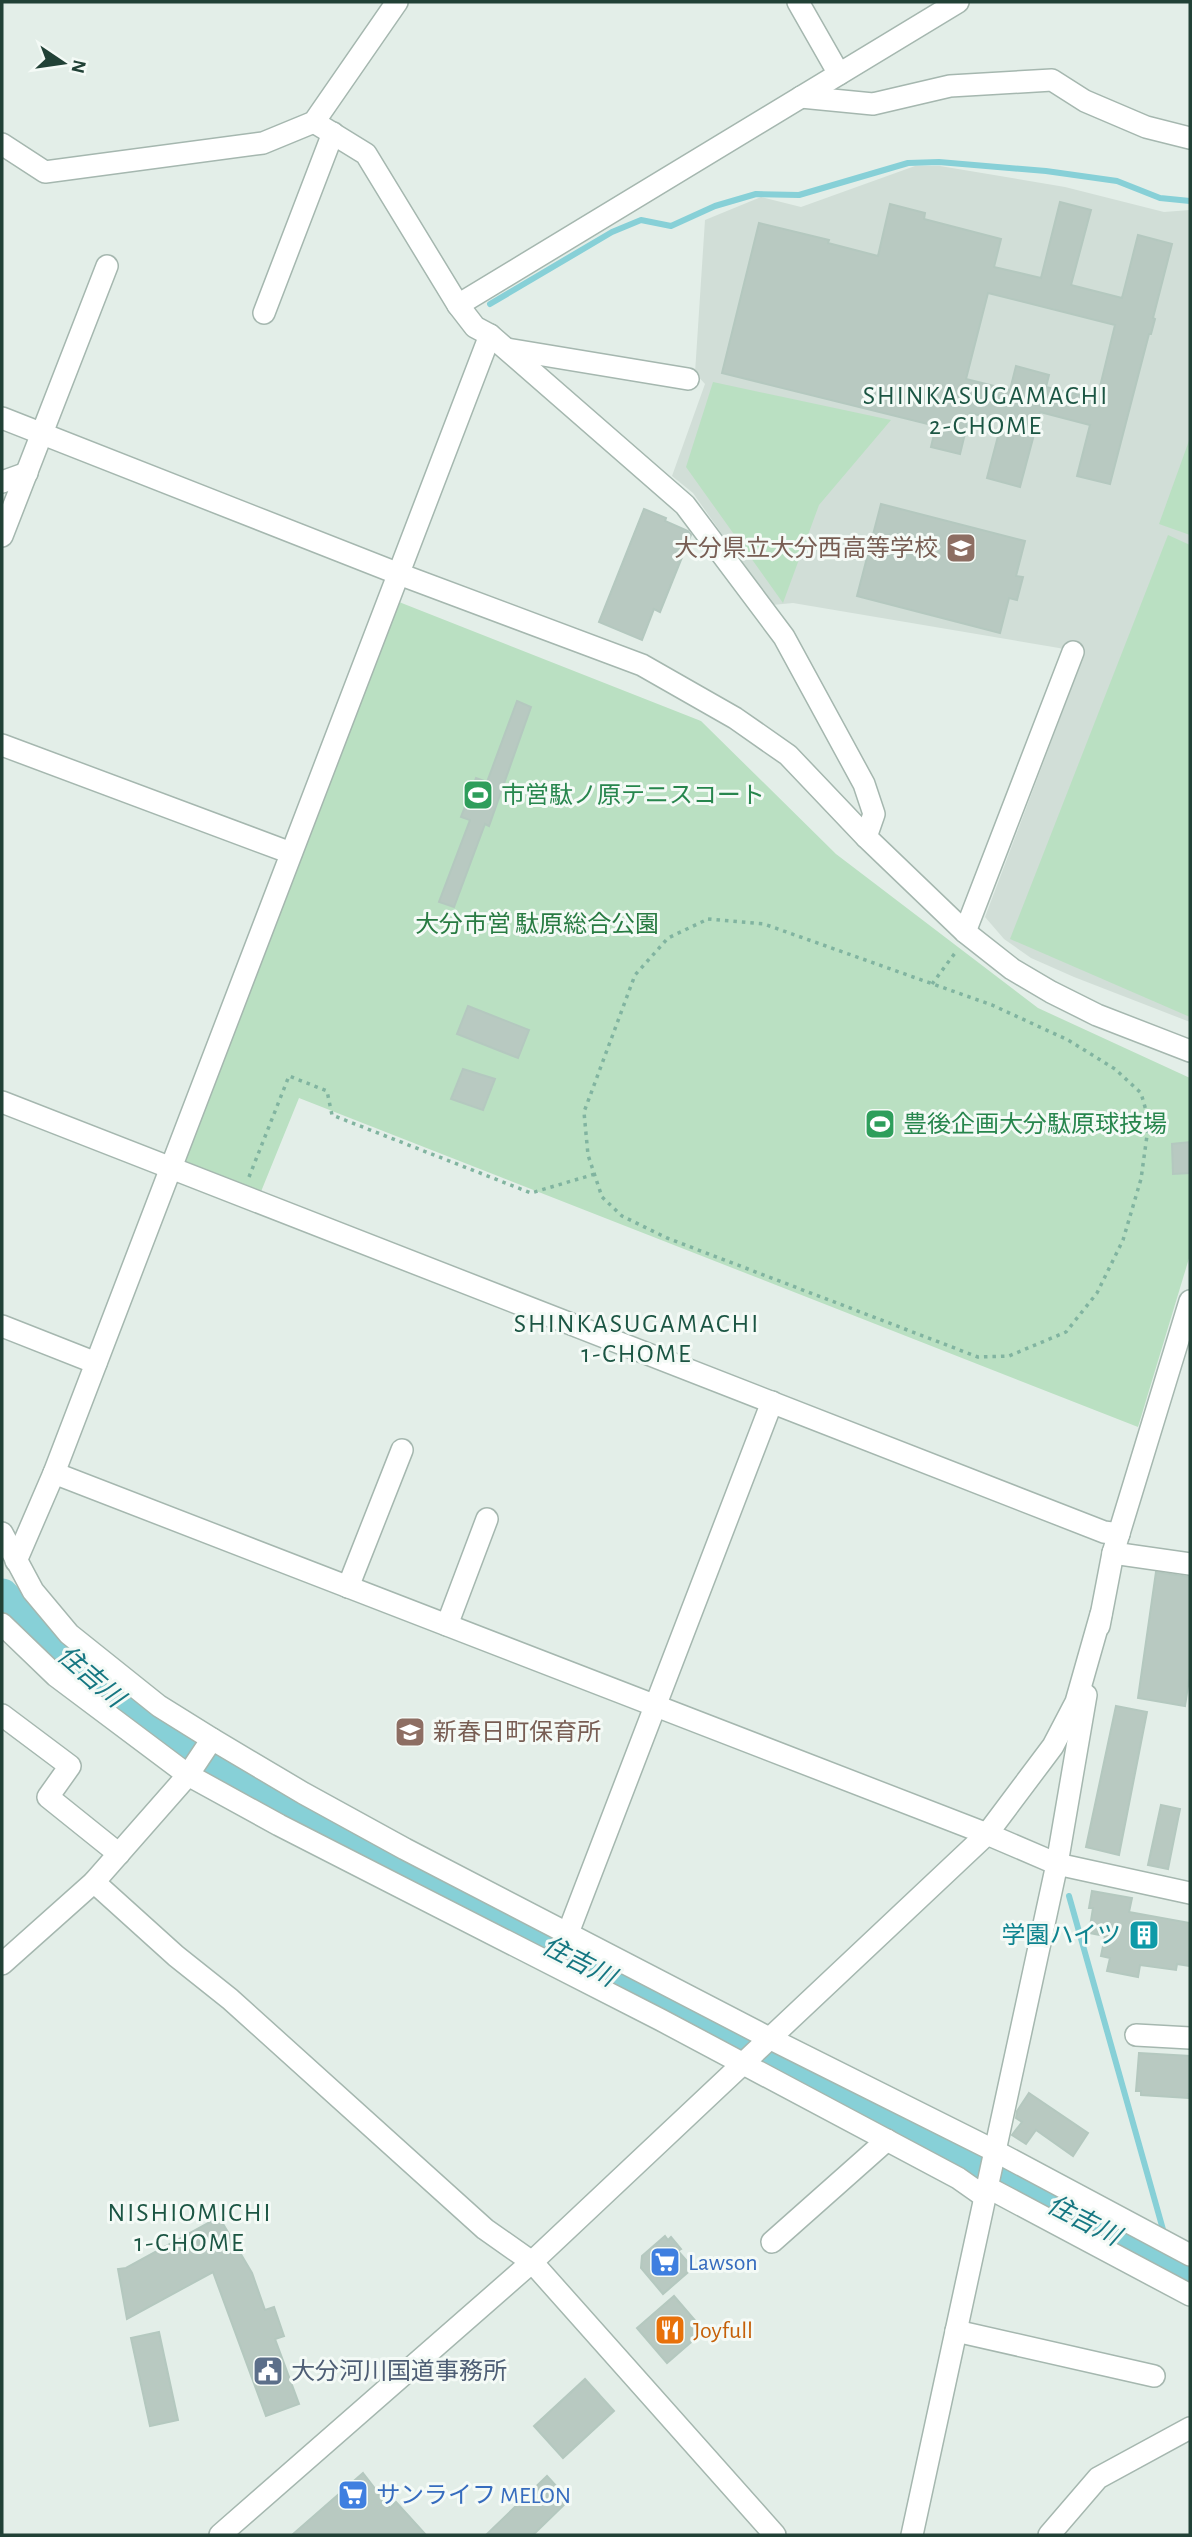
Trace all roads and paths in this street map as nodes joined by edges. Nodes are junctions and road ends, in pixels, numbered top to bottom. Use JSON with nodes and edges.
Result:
{"nodes":[{"id":1,"x":397,"y":2,"type":"edge"},
{"id":2,"x":797,"y":2,"type":"edge"},
{"id":3,"x":958,"y":2,"type":"edge"},
{"id":4,"x":839,"y":74,"type":"junction"},
{"id":5,"x":801,"y":97,"type":"junction"},
{"id":6,"x":314,"y":122,"type":"junction"},
{"id":7,"x":333,"y":132,"type":"junction"},
{"id":8,"x":1190,"y":138,"type":"edge"},
{"id":9,"x":2,"y":144,"type":"edge"},
{"id":10,"x":107,"y":266,"type":"dead end"},
{"id":11,"x":458,"y":305,"type":"junction"},
{"id":12,"x":264,"y":313,"type":"dead end"},
{"id":13,"x":490,"y":335,"type":"junction"},
{"id":14,"x":506,"y":349,"type":"junction"},
{"id":15,"x":688,"y":379,"type":"dead end"},
{"id":16,"x":2,"y":418,"type":"edge"},
{"id":17,"x":42,"y":433,"type":"junction"},
{"id":18,"x":26,"y":473,"type":"junction"},
{"id":19,"x":2,"y":482,"type":"edge"},
{"id":20,"x":2,"y":536,"type":"edge"},
{"id":21,"x":399,"y":574,"type":"junction"},
{"id":22,"x":1073,"y":652,"type":"dead end"},
{"id":23,"x":2,"y":745,"type":"edge"},
{"id":24,"x":866,"y":836,"type":"junction"},
{"id":25,"x":291,"y":853,"type":"junction"},
{"id":26,"x":965,"y":932,"type":"junction"},
{"id":27,"x":955,"y":953,"type":"dead end"},
{"id":28,"x":932,"y":984,"type":"junction"},
{"id":29,"x":1190,"y":1051,"type":"edge"},
{"id":30,"x":2,"y":1102,"type":"edge"},
{"id":31,"x":170,"y":1167,"type":"junction"},
{"id":32,"x":595,"y":1174,"type":"junction"},
{"id":33,"x":241,"y":1195,"type":"junction"},
{"id":34,"x":1190,"y":1301,"type":"edge"},
{"id":35,"x":2,"y":1326,"type":"edge"},
{"id":36,"x":96,"y":1363,"type":"junction"},
{"id":37,"x":772,"y":1402,"type":"junction"},
{"id":38,"x":402,"y":1450,"type":"dead end"},
{"id":39,"x":54,"y":1473,"type":"junction"},
{"id":40,"x":487,"y":1519,"type":"dead end"},
{"id":41,"x":2,"y":1533,"type":"edge"},
{"id":42,"x":1116,"y":1543,"type":"junction"},
{"id":43,"x":16,"y":1561,"type":"junction"},
{"id":44,"x":1190,"y":1564,"type":"edge"},
{"id":45,"x":348,"y":1587,"type":"junction"},
{"id":46,"x":1101,"y":1614,"type":"junction"},
{"id":47,"x":2,"y":1623,"type":"edge"},
{"id":48,"x":447,"y":1625,"type":"junction"},
{"id":49,"x":655,"y":1706,"type":"junction"},
{"id":50,"x":2,"y":1715,"type":"edge"},
{"id":51,"x":210,"y":1741,"type":"junction"},
{"id":52,"x":191,"y":1771,"type":"junction"},
{"id":53,"x":987,"y":1834,"type":"junction"},
{"id":54,"x":119,"y":1854,"type":"junction"},
{"id":55,"x":1057,"y":1864,"type":"junction"},
{"id":56,"x":94,"y":1882,"type":"junction"},
{"id":57,"x":1190,"y":1893,"type":"edge"},
{"id":58,"x":568,"y":1933,"type":"junction"},
{"id":59,"x":2,"y":1964,"type":"edge"},
{"id":60,"x":1136,"y":2035,"type":"dead end"},
{"id":61,"x":1190,"y":2038,"type":"edge"},
{"id":62,"x":771,"y":2039,"type":"junction"},
{"id":63,"x":743,"y":2065,"type":"junction"},
{"id":64,"x":887,"y":2140,"type":"junction"},
{"id":65,"x":995,"y":2151,"type":"junction"},
{"id":66,"x":986,"y":2192,"type":"junction"},
{"id":67,"x":772,"y":2242,"type":"dead end"},
{"id":68,"x":1190,"y":2255,"type":"edge"},
{"id":69,"x":532,"y":2262,"type":"junction"},
{"id":70,"x":1190,"y":2295,"type":"edge"},
{"id":71,"x":956,"y":2331,"type":"junction"},
{"id":72,"x":1154,"y":2376,"type":"dead end"},
{"id":73,"x":1190,"y":2428,"type":"edge"},
{"id":74,"x":220,"y":2535,"type":"edge"},
{"id":75,"x":775,"y":2535,"type":"edge"},
{"id":76,"x":912,"y":2535,"type":"edge"},
{"id":77,"x":1049,"y":2535,"type":"edge"}],
"edges":[{"from":1,"to":6,"type":"street"},
{"from":2,"to":4,"type":"street"},
{"from":3,"to":4,"type":"street"},
{"from":4,"to":5,"type":"street"},
{"from":5,"to":8,"type":"street"},
{"from":5,"to":11,"type":"street"},
{"from":6,"to":7,"type":"street"},
{"from":6,"to":9,"type":"street"},
{"from":7,"to":11,"type":"street"},
{"from":7,"to":12,"type":"street"},
{"from":10,"to":17,"type":"street"},
{"from":11,"to":13,"type":"street"},
{"from":13,"to":14,"type":"street"},
{"from":13,"to":21,"type":"street"},
{"from":14,"to":15,"type":"street"},
{"from":14,"to":24,"type":"street"},
{"from":16,"to":17,"type":"street"},
{"from":17,"to":18,"type":"street"},
{"from":17,"to":21,"type":"street"},
{"from":18,"to":19,"type":"street"},
{"from":18,"to":20,"type":"street"},
{"from":21,"to":24,"type":"street"},
{"from":21,"to":25,"type":"street"},
{"from":22,"to":26,"type":"street"},
{"from":23,"to":25,"type":"street"},
{"from":24,"to":26,"type":"street"},
{"from":25,"to":31,"type":"street"},
{"from":26,"to":29,"type":"street"},
{"from":27,"to":28,"type":"path"},
{"from":28,"to":32,"type":"path"},
{"from":28,"to":32,"type":"path"},
{"from":30,"to":31,"type":"street"},
{"from":31,"to":33,"type":"street"},
{"from":31,"to":36,"type":"street"},
{"from":32,"to":33,"type":"path"},
{"from":33,"to":37,"type":"street"},
{"from":34,"to":42,"type":"street"},
{"from":35,"to":36,"type":"street"},
{"from":36,"to":39,"type":"street"},
{"from":37,"to":42,"type":"street"},
{"from":37,"to":49,"type":"street"},
{"from":38,"to":45,"type":"street"},
{"from":39,"to":43,"type":"street"},
{"from":39,"to":45,"type":"street"},
{"from":40,"to":48,"type":"street"},
{"from":41,"to":43,"type":"street"},
{"from":42,"to":44,"type":"street"},
{"from":42,"to":46,"type":"street"},
{"from":43,"to":51,"type":"street"},
{"from":45,"to":48,"type":"street"},
{"from":46,"to":53,"type":"street"},
{"from":46,"to":55,"type":"street"},
{"from":47,"to":52,"type":"street"},
{"from":48,"to":49,"type":"street"},
{"from":49,"to":53,"type":"street"},
{"from":49,"to":58,"type":"street"},
{"from":50,"to":54,"type":"street"},
{"from":51,"to":52,"type":"street"},
{"from":51,"to":58,"type":"street"},
{"from":52,"to":54,"type":"street"},
{"from":52,"to":63,"type":"street"},
{"from":53,"to":55,"type":"street"},
{"from":53,"to":62,"type":"street"},
{"from":54,"to":56,"type":"street"},
{"from":55,"to":57,"type":"street"},
{"from":55,"to":65,"type":"street"},
{"from":56,"to":59,"type":"street"},
{"from":56,"to":69,"type":"street"},
{"from":58,"to":62,"type":"street"},
{"from":60,"to":61,"type":"street"},
{"from":62,"to":63,"type":"street"},
{"from":62,"to":65,"type":"street"},
{"from":63,"to":64,"type":"street"},
{"from":63,"to":69,"type":"street"},
{"from":64,"to":66,"type":"street"},
{"from":64,"to":67,"type":"street"},
{"from":65,"to":66,"type":"street"},
{"from":65,"to":68,"type":"street"},
{"from":66,"to":70,"type":"street"},
{"from":66,"to":71,"type":"street"},
{"from":69,"to":74,"type":"street"},
{"from":69,"to":75,"type":"street"},
{"from":71,"to":72,"type":"street"},
{"from":71,"to":76,"type":"street"},
{"from":73,"to":77,"type":"street"}]}
